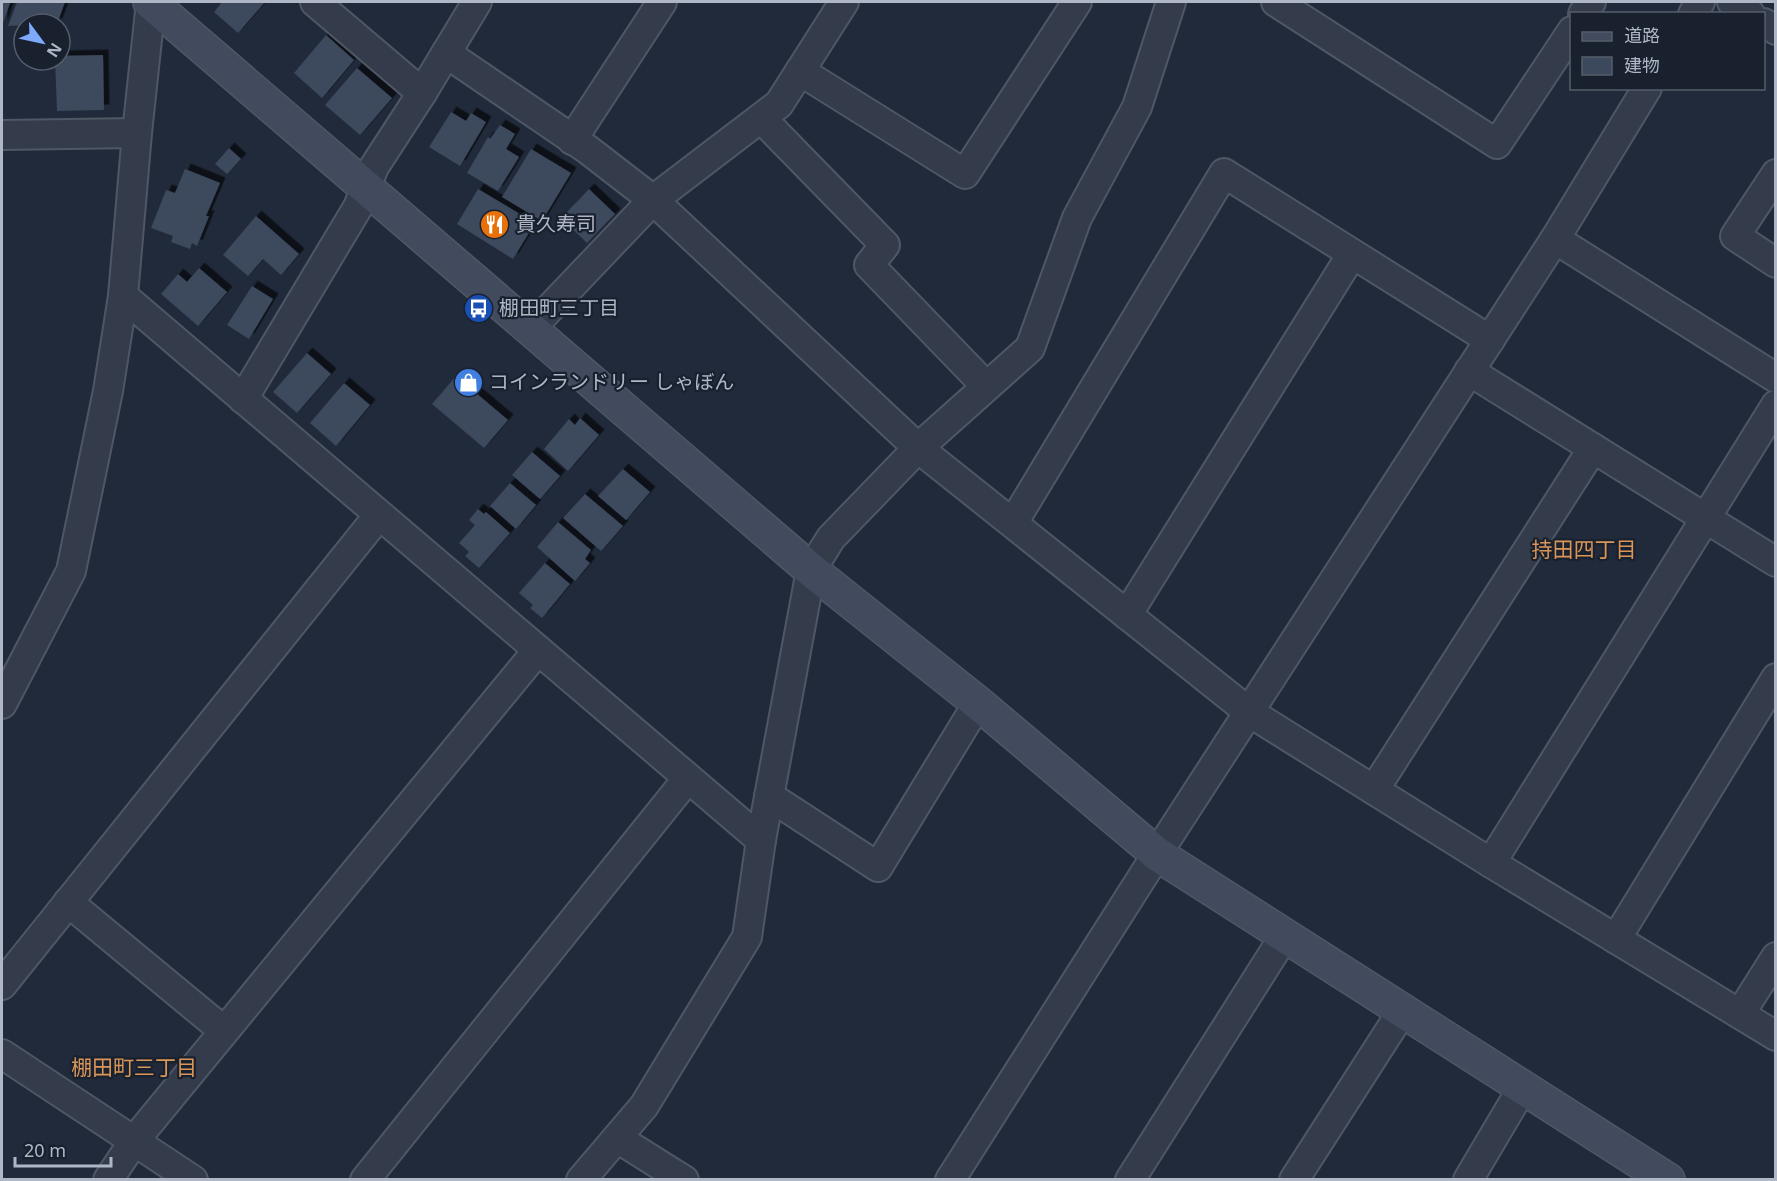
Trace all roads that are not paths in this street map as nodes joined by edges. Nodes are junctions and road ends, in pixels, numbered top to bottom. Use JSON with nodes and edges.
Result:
{"nodes":[{"id":1,"x":151,"y":2,"type":"edge"},
{"id":2,"x":315,"y":2,"type":"edge"},
{"id":3,"x":477,"y":2,"type":"edge"},
{"id":4,"x":662,"y":2,"type":"edge"},
{"id":5,"x":844,"y":2,"type":"edge"},
{"id":6,"x":1077,"y":2,"type":"edge"},
{"id":7,"x":1171,"y":2,"type":"edge"},
{"id":8,"x":1276,"y":2,"type":"edge"},
{"id":9,"x":1732,"y":2,"type":"edge"},
{"id":10,"x":1747,"y":12,"type":"edge"},
{"id":11,"x":1570,"y":34,"type":"edge"},
{"id":12,"x":446,"y":53,"type":"junction"},
{"id":13,"x":800,"y":71,"type":"junction"},
{"id":14,"x":1646,"y":90,"type":"edge"},
{"id":15,"x":422,"y":93,"type":"junction"},
{"id":16,"x":761,"y":118,"type":"junction"},
{"id":17,"x":137,"y":133,"type":"junction"},
{"id":18,"x":2,"y":135,"type":"edge"},
{"id":19,"x":572,"y":140,"type":"junction"},
{"id":20,"x":1776,"y":174,"type":"edge"},
{"id":21,"x":365,"y":187,"type":"junction"},
{"id":22,"x":653,"y":200,"type":"junction"},
{"id":23,"x":1555,"y":239,"type":"junction"},
{"id":24,"x":1352,"y":254,"type":"junction"},
{"id":25,"x":1776,"y":263,"type":"edge"},
{"id":26,"x":123,"y":296,"type":"junction"},
{"id":27,"x":530,"y":329,"type":"junction"},
{"id":28,"x":1490,"y":340,"type":"junction"},
{"id":29,"x":1469,"y":371,"type":"junction"},
{"id":30,"x":1776,"y":378,"type":"edge"},
{"id":31,"x":986,"y":386,"type":"junction"},
{"id":32,"x":243,"y":399,"type":"junction"},
{"id":33,"x":1776,"y":405,"type":"edge"},
{"id":34,"x":918,"y":448,"type":"junction"},
{"id":35,"x":1593,"y":448,"type":"junction"},
{"id":36,"x":379,"y":515,"type":"junction"},
{"id":37,"x":1706,"y":519,"type":"junction"},
{"id":38,"x":1012,"y":523,"type":"junction"},
{"id":39,"x":1776,"y":562,"type":"edge"},
{"id":40,"x":811,"y":570,"type":"junction"},
{"id":41,"x":1127,"y":615,"type":"junction"},
{"id":42,"x":538,"y":650,"type":"junction"},
{"id":43,"x":1776,"y":678,"type":"edge"},
{"id":44,"x":978,"y":703,"type":"junction"},
{"id":45,"x":2,"y":704,"type":"edge"},
{"id":46,"x":1249,"y":712,"type":"junction"},
{"id":47,"x":688,"y":778,"type":"junction"},
{"id":48,"x":1374,"y":790,"type":"junction"},
{"id":49,"x":769,"y":796,"type":"junction"},
{"id":50,"x":761,"y":840,"type":"junction"},
{"id":51,"x":1157,"y":854,"type":"junction"},
{"id":52,"x":1491,"y":863,"type":"junction"},
{"id":53,"x":68,"y":902,"type":"junction"},
{"id":54,"x":1285,"y":935,"type":"junction"},
{"id":55,"x":1616,"y":939,"type":"junction"},
{"id":56,"x":1776,"y":957,"type":"edge"},
{"id":57,"x":2,"y":985,"type":"edge"},
{"id":58,"x":1403,"y":1010,"type":"junction"},
{"id":59,"x":1740,"y":1014,"type":"junction"},
{"id":60,"x":224,"y":1031,"type":"junction"},
{"id":61,"x":1776,"y":1036,"type":"edge"},
{"id":62,"x":4,"y":1060,"type":"edge"},
{"id":63,"x":1523,"y":1087,"type":"junction"},
{"id":64,"x":616,"y":1138,"type":"junction"},
{"id":65,"x":134,"y":1141,"type":"junction"},
{"id":66,"x":108,"y":1179,"type":"edge"},
{"id":67,"x":193,"y":1179,"type":"edge"},
{"id":68,"x":365,"y":1179,"type":"edge"},
{"id":69,"x":581,"y":1179,"type":"edge"},
{"id":70,"x":684,"y":1179,"type":"edge"},
{"id":71,"x":950,"y":1179,"type":"edge"},
{"id":72,"x":1130,"y":1179,"type":"edge"},
{"id":73,"x":1294,"y":1179,"type":"edge"},
{"id":74,"x":1468,"y":1179,"type":"edge"},
{"id":75,"x":1668,"y":1179,"type":"edge"}],
"edges":[{"from":1,"to":17,"type":"street"},
{"from":1,"to":21,"type":"street"},
{"from":2,"to":15,"type":"street"},
{"from":3,"to":12,"type":"street"},
{"from":4,"to":19,"type":"street"},
{"from":5,"to":13,"type":"street"},
{"from":6,"to":13,"type":"street"},
{"from":7,"to":31,"type":"street"},
{"from":8,"to":11,"type":"street"},
{"from":9,"to":10,"type":"street"},
{"from":12,"to":15,"type":"street"},
{"from":12,"to":19,"type":"street"},
{"from":13,"to":16,"type":"street"},
{"from":14,"to":23,"type":"street"},
{"from":15,"to":21,"type":"street"},
{"from":16,"to":22,"type":"street"},
{"from":16,"to":31,"type":"street"},
{"from":17,"to":18,"type":"street"},
{"from":17,"to":26,"type":"street"},
{"from":19,"to":22,"type":"street"},
{"from":20,"to":25,"type":"street"},
{"from":21,"to":27,"type":"street"},
{"from":21,"to":32,"type":"street"},
{"from":22,"to":27,"type":"street"},
{"from":22,"to":34,"type":"street"},
{"from":23,"to":28,"type":"street"},
{"from":23,"to":30,"type":"street"},
{"from":24,"to":28,"type":"street"},
{"from":24,"to":38,"type":"street"},
{"from":24,"to":41,"type":"street"},
{"from":26,"to":32,"type":"street"},
{"from":26,"to":45,"type":"street"},
{"from":27,"to":40,"type":"street"},
{"from":28,"to":29,"type":"street"},
{"from":29,"to":35,"type":"street"},
{"from":29,"to":46,"type":"street"},
{"from":31,"to":34,"type":"street"},
{"from":32,"to":36,"type":"street"},
{"from":33,"to":37,"type":"street"},
{"from":34,"to":38,"type":"street"},
{"from":34,"to":40,"type":"street"},
{"from":35,"to":37,"type":"street"},
{"from":35,"to":48,"type":"street"},
{"from":36,"to":42,"type":"street"},
{"from":36,"to":53,"type":"street"},
{"from":37,"to":39,"type":"street"},
{"from":37,"to":52,"type":"street"},
{"from":38,"to":41,"type":"street"},
{"from":40,"to":44,"type":"street"},
{"from":40,"to":49,"type":"street"},
{"from":41,"to":46,"type":"street"},
{"from":42,"to":47,"type":"street"},
{"from":42,"to":60,"type":"street"},
{"from":43,"to":55,"type":"street"},
{"from":44,"to":49,"type":"street"},
{"from":44,"to":51,"type":"street"},
{"from":46,"to":48,"type":"street"},
{"from":46,"to":51,"type":"street"},
{"from":47,"to":50,"type":"street"},
{"from":47,"to":68,"type":"street"},
{"from":48,"to":52,"type":"street"},
{"from":49,"to":50,"type":"street"},
{"from":50,"to":64,"type":"street"},
{"from":51,"to":54,"type":"street"},
{"from":51,"to":71,"type":"street"},
{"from":52,"to":55,"type":"street"},
{"from":53,"to":57,"type":"street"},
{"from":53,"to":60,"type":"street"},
{"from":54,"to":58,"type":"street"},
{"from":54,"to":72,"type":"street"},
{"from":55,"to":59,"type":"street"},
{"from":56,"to":59,"type":"street"},
{"from":58,"to":63,"type":"street"},
{"from":58,"to":73,"type":"street"},
{"from":59,"to":61,"type":"street"},
{"from":60,"to":65,"type":"street"},
{"from":62,"to":65,"type":"street"},
{"from":63,"to":74,"type":"street"},
{"from":63,"to":75,"type":"street"},
{"from":64,"to":69,"type":"street"},
{"from":64,"to":70,"type":"street"},
{"from":65,"to":66,"type":"street"},
{"from":65,"to":67,"type":"street"}]}
